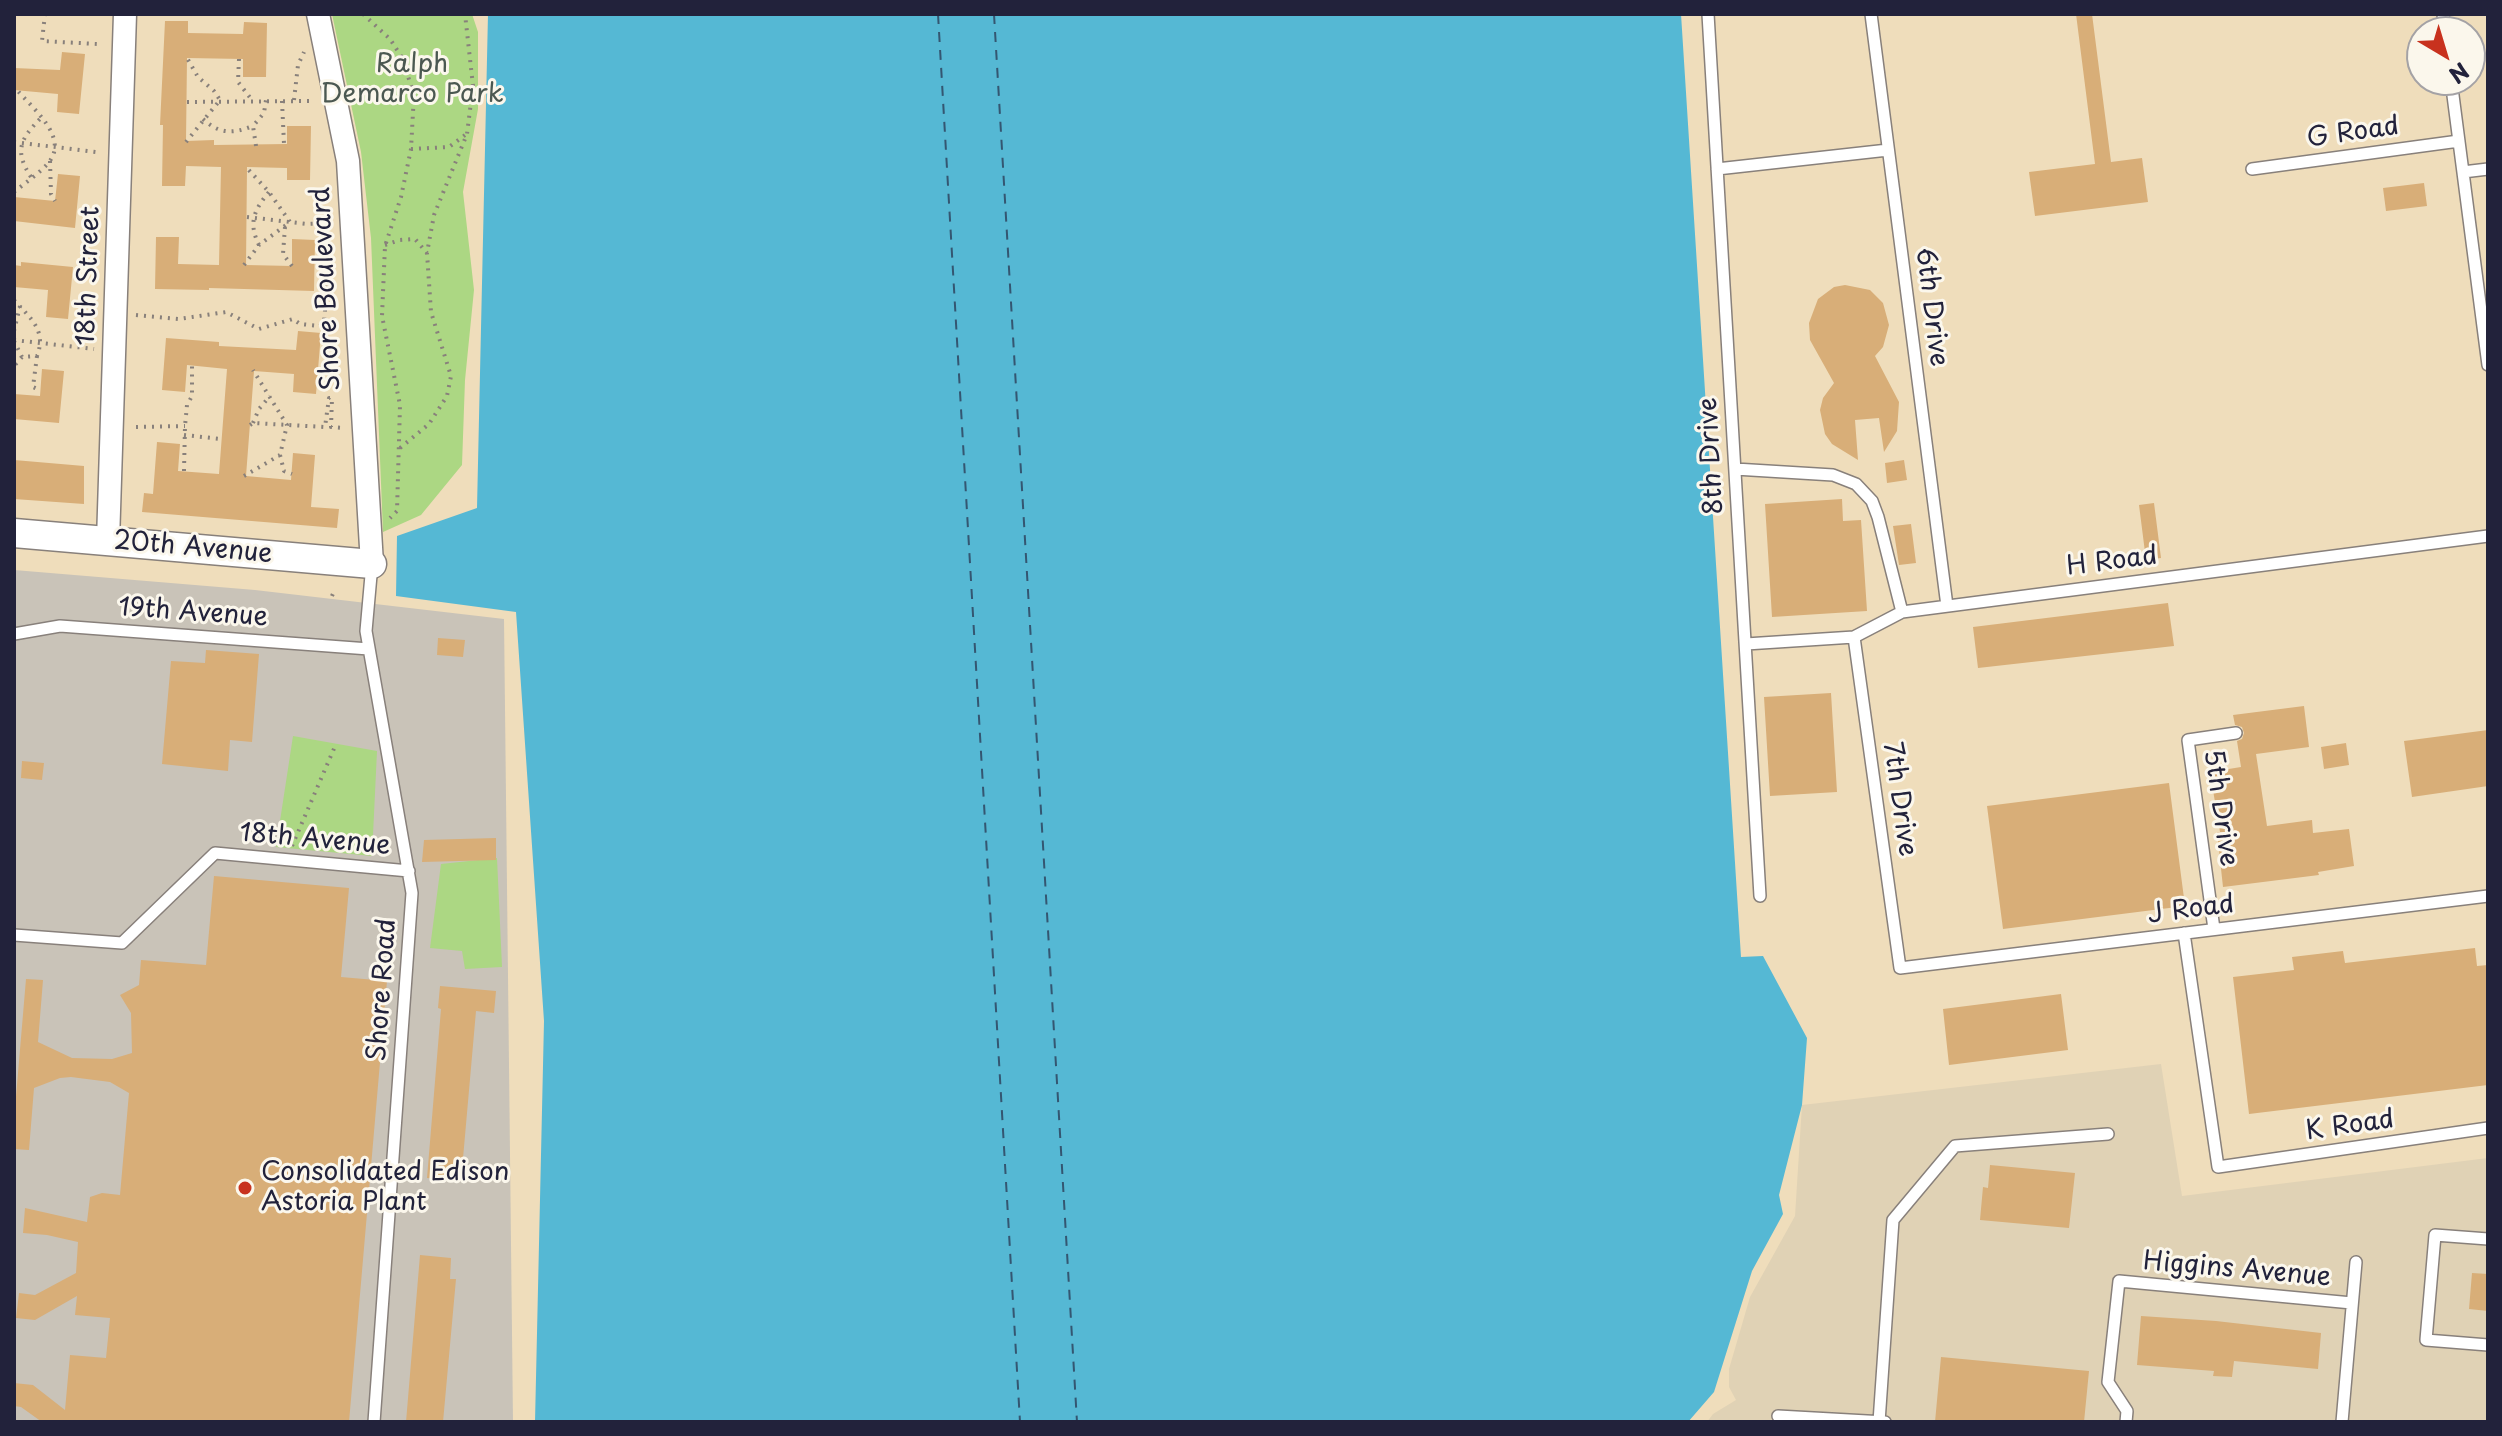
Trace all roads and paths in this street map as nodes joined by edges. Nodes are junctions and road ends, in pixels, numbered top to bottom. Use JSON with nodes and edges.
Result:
{"nodes":[{"id":1,"x":45,"y":14,"type":"edge"},
{"id":2,"x":125,"y":14,"type":"edge"},
{"id":3,"x":318,"y":14,"type":"edge"},
{"id":4,"x":363,"y":14,"type":"edge"},
{"id":5,"x":465,"y":14,"type":"edge"},
{"id":6,"x":1708,"y":14,"type":"edge"},
{"id":7,"x":1871,"y":14,"type":"edge"},
{"id":8,"x":97,"y":44,"type":"dead end"},
{"id":9,"x":306,"y":48,"type":"dead end"},
{"id":10,"x":187,"y":58,"type":"dead end"},
{"id":11,"x":239,"y":59,"type":"dead end"},
{"id":12,"x":18,"y":91,"type":"dead end"},
{"id":13,"x":2453,"y":96,"type":"edge"},
{"id":14,"x":220,"y":100,"type":"junction"},
{"id":15,"x":252,"y":100,"type":"junction"},
{"id":16,"x":266,"y":100,"type":"junction"},
{"id":17,"x":294,"y":100,"type":"junction"},
{"id":18,"x":282,"y":101,"type":"junction"},
{"id":19,"x":314,"y":101,"type":"dead end"},
{"id":20,"x":187,"y":102,"type":"dead end"},
{"id":21,"x":41,"y":118,"type":"junction"},
{"id":22,"x":203,"y":119,"type":"junction"},
{"id":23,"x":253,"y":126,"type":"junction"},
{"id":24,"x":467,"y":134,"type":"junction"},
{"id":25,"x":2459,"y":141,"type":"junction"},
{"id":26,"x":14,"y":142,"type":"edge"},
{"id":27,"x":186,"y":142,"type":"dead end"},
{"id":28,"x":21,"y":143,"type":"junction"},
{"id":29,"x":284,"y":144,"type":"dead end"},
{"id":30,"x":256,"y":146,"type":"dead end"},
{"id":31,"x":55,"y":147,"type":"junction"},
{"id":32,"x":411,"y":149,"type":"junction"},
{"id":33,"x":1888,"y":150,"type":"junction"},
{"id":34,"x":96,"y":152,"type":"dead end"},
{"id":35,"x":50,"y":161,"type":"junction"},
{"id":36,"x":246,"y":167,"type":"dead end"},
{"id":37,"x":1717,"y":169,"type":"junction"},
{"id":38,"x":2252,"y":169,"type":"dead end"},
{"id":39,"x":2488,"y":169,"type":"edge"},
{"id":40,"x":2463,"y":172,"type":"junction"},
{"id":41,"x":31,"y":177,"type":"junction"},
{"id":42,"x":14,"y":192,"type":"edge"},
{"id":43,"x":269,"y":192,"type":"junction"},
{"id":44,"x":55,"y":201,"type":"dead end"},
{"id":45,"x":250,"y":216,"type":"junction"},
{"id":46,"x":287,"y":224,"type":"junction"},
{"id":47,"x":327,"y":224,"type":"dead end"},
{"id":48,"x":259,"y":245,"type":"junction"},
{"id":49,"x":385,"y":246,"type":"junction"},
{"id":50,"x":427,"y":253,"type":"junction"},
{"id":51,"x":244,"y":265,"type":"dead end"},
{"id":52,"x":292,"y":266,"type":"dead end"},
{"id":53,"x":338,"y":268,"type":"dead end"},
{"id":54,"x":14,"y":300,"type":"edge"},
{"id":55,"x":20,"y":306,"type":"junction"},
{"id":56,"x":136,"y":315,"type":"dead end"},
{"id":57,"x":14,"y":331,"type":"edge"},
{"id":58,"x":14,"y":341,"type":"edge"},
{"id":59,"x":42,"y":344,"type":"junction"},
{"id":60,"x":94,"y":349,"type":"dead end"},
{"id":61,"x":37,"y":356,"type":"junction"},
{"id":62,"x":22,"y":357,"type":"junction"},
{"id":63,"x":2488,"y":365,"type":"edge"},
{"id":64,"x":14,"y":366,"type":"edge"},
{"id":65,"x":192,"y":366,"type":"dead end"},
{"id":66,"x":253,"y":370,"type":"dead end"},
{"id":67,"x":40,"y":390,"type":"dead end"},
{"id":68,"x":270,"y":396,"type":"junction"},
{"id":69,"x":287,"y":425,"type":"junction"},
{"id":70,"x":185,"y":426,"type":"junction"},
{"id":71,"x":136,"y":427,"type":"dead end"},
{"id":72,"x":328,"y":427,"type":"junction"},
{"id":73,"x":343,"y":428,"type":"dead end"},
{"id":74,"x":184,"y":435,"type":"junction"},
{"id":75,"x":221,"y":439,"type":"dead end"},
{"id":76,"x":400,"y":448,"type":"junction"},
{"id":77,"x":280,"y":455,"type":"junction"},
{"id":78,"x":1735,"y":469,"type":"junction"},
{"id":79,"x":184,"y":471,"type":"dead end"},
{"id":80,"x":292,"y":474,"type":"dead end"},
{"id":81,"x":244,"y":476,"type":"dead end"},
{"id":82,"x":385,"y":520,"type":"dead end"},
{"id":83,"x":14,"y":533,"type":"edge"},
{"id":84,"x":2488,"y":536,"type":"edge"},
{"id":85,"x":108,"y":541,"type":"junction"},
{"id":86,"x":372,"y":564,"type":"junction"},
{"id":87,"x":335,"y":589,"type":"dead end"},
{"id":88,"x":332,"y":596,"type":"dead end"},
{"id":89,"x":1947,"y":606,"type":"junction"},
{"id":90,"x":1902,"y":612,"type":"junction"},
{"id":91,"x":14,"y":634,"type":"edge"},
{"id":92,"x":1854,"y":637,"type":"junction"},
{"id":93,"x":1746,"y":644,"type":"junction"},
{"id":94,"x":369,"y":649,"type":"junction"},
{"id":95,"x":2236,"y":733,"type":"dead end"},
{"id":96,"x":336,"y":744,"type":"dead end"},
{"id":97,"x":291,"y":849,"type":"dead end"},
{"id":98,"x":409,"y":871,"type":"junction"},
{"id":99,"x":1760,"y":896,"type":"dead end"},
{"id":100,"x":2488,"y":896,"type":"edge"},
{"id":101,"x":2214,"y":929,"type":"junction"},
{"id":102,"x":2184,"y":933,"type":"junction"},
{"id":103,"x":14,"y":935,"type":"edge"},
{"id":104,"x":1900,"y":968,"type":"joint"},
{"id":105,"x":2488,"y":1128,"type":"edge"},
{"id":106,"x":2108,"y":1134,"type":"dead end"},
{"id":107,"x":2488,"y":1239,"type":"edge"},
{"id":108,"x":2356,"y":1262,"type":"dead end"},
{"id":109,"x":2352,"y":1303,"type":"junction"},
{"id":110,"x":2488,"y":1345,"type":"edge"},
{"id":111,"x":1778,"y":1416,"type":"dead end"},
{"id":112,"x":374,"y":1422,"type":"edge"},
{"id":113,"x":1879,"y":1422,"type":"edge"},
{"id":114,"x":1885,"y":1422,"type":"edge"},
{"id":115,"x":2126,"y":1422,"type":"edge"},
{"id":116,"x":2342,"y":1422,"type":"edge"}],
"edges":[{"from":1,"to":8,"type":"path"},
{"from":2,"to":85,"type":"street","name":"18th Street"},
{"from":3,"to":86,"type":"street","name":"Shore Boulevard"},
{"from":4,"to":32,"type":"path"},
{"from":5,"to":24,"type":"path"},
{"from":6,"to":37,"type":"lane","name":"8th Drive"},
{"from":7,"to":33,"type":"lane","name":"6th Drive"},
{"from":9,"to":17,"type":"path"},
{"from":10,"to":14,"type":"path"},
{"from":11,"to":15,"type":"path"},
{"from":12,"to":21,"type":"path"},
{"from":13,"to":25,"type":"lane"},
{"from":14,"to":15,"type":"path"},
{"from":14,"to":20,"type":"path"},
{"from":14,"to":22,"type":"path"},
{"from":15,"to":16,"type":"path"},
{"from":16,"to":18,"type":"path"},
{"from":16,"to":23,"type":"path"},
{"from":17,"to":18,"type":"path"},
{"from":17,"to":19,"type":"path"},
{"from":18,"to":29,"type":"path"},
{"from":21,"to":28,"type":"path"},
{"from":21,"to":31,"type":"path"},
{"from":22,"to":23,"type":"path"},
{"from":22,"to":27,"type":"path"},
{"from":23,"to":30,"type":"path"},
{"from":24,"to":32,"type":"path"},
{"from":24,"to":50,"type":"path"},
{"from":25,"to":38,"type":"lane","name":"G Road"},
{"from":25,"to":40,"type":"lane"},
{"from":26,"to":28,"type":"path"},
{"from":28,"to":31,"type":"path"},
{"from":28,"to":41,"type":"path"},
{"from":31,"to":34,"type":"path"},
{"from":31,"to":35,"type":"path"},
{"from":32,"to":49,"type":"path"},
{"from":33,"to":37,"type":"lane"},
{"from":33,"to":89,"type":"lane","name":"6th Drive"},
{"from":35,"to":41,"type":"path"},
{"from":35,"to":44,"type":"path"},
{"from":36,"to":43,"type":"path"},
{"from":37,"to":78,"type":"lane","name":"8th Drive"},
{"from":39,"to":40,"type":"lane"},
{"from":40,"to":63,"type":"lane"},
{"from":41,"to":42,"type":"path"},
{"from":43,"to":45,"type":"path"},
{"from":43,"to":46,"type":"path"},
{"from":45,"to":46,"type":"path"},
{"from":45,"to":48,"type":"path"},
{"from":46,"to":47,"type":"path"},
{"from":46,"to":48,"type":"path"},
{"from":46,"to":52,"type":"path"},
{"from":48,"to":51,"type":"path"},
{"from":49,"to":50,"type":"path"},
{"from":49,"to":76,"type":"path"},
{"from":50,"to":76,"type":"path"},
{"from":53,"to":56,"type":"path"},
{"from":54,"to":55,"type":"path"},
{"from":55,"to":57,"type":"path"},
{"from":55,"to":59,"type":"path"},
{"from":58,"to":59,"type":"path"},
{"from":58,"to":62,"type":"path"},
{"from":59,"to":60,"type":"path"},
{"from":59,"to":61,"type":"path"},
{"from":61,"to":62,"type":"path"},
{"from":61,"to":67,"type":"path"},
{"from":62,"to":64,"type":"path"},
{"from":65,"to":70,"type":"path"},
{"from":66,"to":68,"type":"path"},
{"from":68,"to":69,"type":"path"},
{"from":68,"to":69,"type":"path"},
{"from":69,"to":72,"type":"path"},
{"from":69,"to":77,"type":"path"},
{"from":70,"to":71,"type":"path"},
{"from":70,"to":74,"type":"path"},
{"from":72,"to":72,"type":"path"},
{"from":72,"to":73,"type":"path"},
{"from":74,"to":75,"type":"path"},
{"from":74,"to":79,"type":"path"},
{"from":76,"to":82,"type":"path"},
{"from":77,"to":80,"type":"path"},
{"from":77,"to":81,"type":"path"},
{"from":78,"to":90,"type":"lane"},
{"from":78,"to":93,"type":"lane","name":"8th Drive"},
{"from":83,"to":85,"type":"street","name":"20th Avenue"},
{"from":84,"to":89,"type":"lane","name":"H Road"},
{"from":85,"to":86,"type":"street","name":"20th Avenue"},
{"from":86,"to":94,"type":"lane","name":"Shore Road"},
{"from":87,"to":88,"type":"path"},
{"from":89,"to":90,"type":"lane","name":"H Road"},
{"from":90,"to":92,"type":"lane","name":"H Road"},
{"from":91,"to":94,"type":"lane","name":"19th Avenue"},
{"from":92,"to":93,"type":"lane","name":"H Road"},
{"from":92,"to":104,"type":"lane","name":"7th Drive"},
{"from":93,"to":99,"type":"lane","name":"8th Drive"},
{"from":94,"to":98,"type":"lane","name":"Shore Road"},
{"from":95,"to":101,"type":"lane","name":"5th Drive"},
{"from":96,"to":97,"type":"path"},
{"from":98,"to":103,"type":"lane","name":"18th Avenue"},
{"from":98,"to":112,"type":"lane","name":"Shore Road"},
{"from":100,"to":101,"type":"lane","name":"J Road"},
{"from":101,"to":102,"type":"lane","name":"J Road"},
{"from":102,"to":104,"type":"lane","name":"J Road"},
{"from":102,"to":105,"type":"lane","name":"K Road"},
{"from":106,"to":113,"type":"lane"},
{"from":107,"to":110,"type":"lane"},
{"from":108,"to":109,"type":"lane"},
{"from":109,"to":115,"type":"lane","name":"Higgins Avenue"},
{"from":109,"to":116,"type":"lane"},
{"from":111,"to":113,"type":"lane"},
{"from":113,"to":114,"type":"lane"}]}
